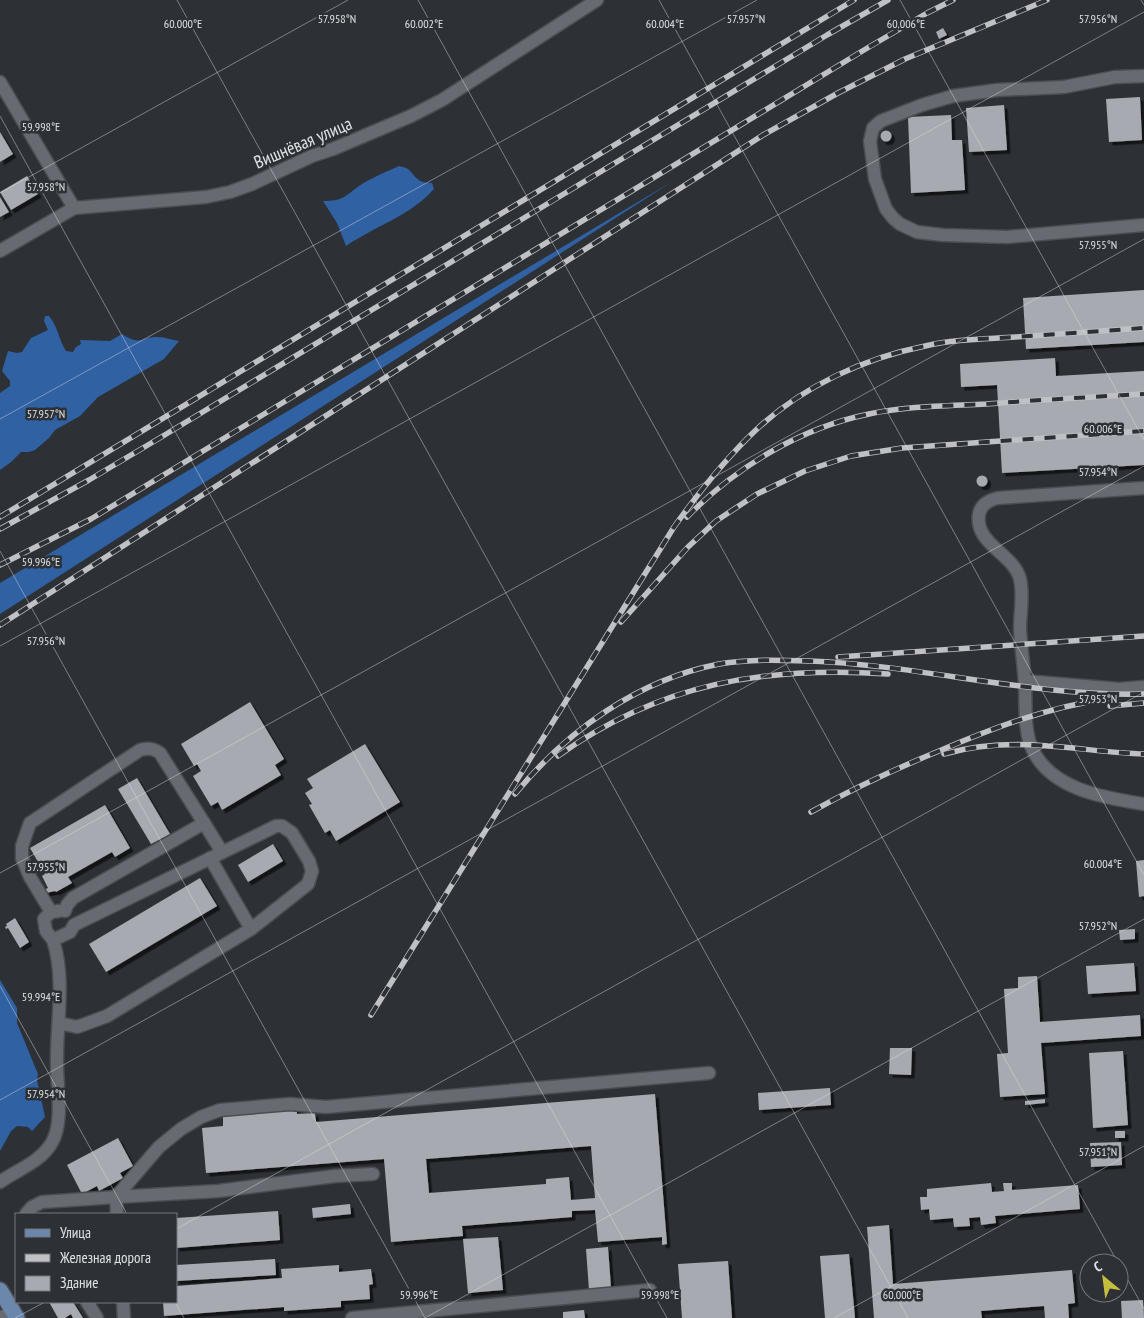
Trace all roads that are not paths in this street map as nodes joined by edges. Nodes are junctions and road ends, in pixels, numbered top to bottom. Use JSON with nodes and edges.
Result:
{"nodes":[{"id":1,"x":597,"y":0,"type":"edge"},
{"id":2,"x":1144,"y":76,"type":"edge"},
{"id":3,"x":0,"y":82,"type":"edge"},
{"id":4,"x":74,"y":208,"type":"junction"},
{"id":5,"x":1144,"y":225,"type":"edge"},
{"id":6,"x":0,"y":251,"type":"edge"},
{"id":7,"x":1144,"y":488,"type":"edge"},
{"id":8,"x":1025,"y":680,"type":"junction"},
{"id":9,"x":1144,"y":687,"type":"edge"},
{"id":10,"x":1144,"y":804,"type":"edge"},
{"id":11,"x":204,"y":824,"type":"junction"},
{"id":12,"x":216,"y":855,"type":"junction"},
{"id":13,"x":65,"y":911,"type":"junction"},
{"id":14,"x":52,"y":912,"type":"junction"},
{"id":15,"x":74,"y":925,"type":"junction"},
{"id":16,"x":251,"y":929,"type":"junction"},
{"id":17,"x":53,"y":940,"type":"junction"},
{"id":18,"x":58,"y":1023,"type":"junction"},
{"id":19,"x":709,"y":1073,"type":"dead end"},
{"id":20,"x":373,"y":1174,"type":"dead end"},
{"id":21,"x":0,"y":1182,"type":"edge"},
{"id":22,"x":116,"y":1197,"type":"junction"},
{"id":23,"x":27,"y":1213,"type":"edge"},
{"id":24,"x":117,"y":1213,"type":"edge"},
{"id":25,"x":0,"y":1290,"type":"edge"},
{"id":26,"x":650,"y":1290,"type":"dead end"},
{"id":27,"x":88,"y":1303,"type":"edge"},
{"id":28,"x":123,"y":1303,"type":"edge"},
{"id":29,"x":10,"y":1316,"type":"edge"},
{"id":30,"x":97,"y":1318,"type":"edge"},
{"id":31,"x":124,"y":1318,"type":"edge"},
{"id":32,"x":352,"y":1318,"type":"edge"}],
"edges":[{"from":1,"to":4,"type":"street","name":"Вишнёвая улица"},
{"from":2,"to":5,"type":"street"},
{"from":3,"to":4,"type":"street"},
{"from":4,"to":6,"type":"street","name":"Вишнёвая улица"},
{"from":7,"to":8,"type":"street"},
{"from":8,"to":9,"type":"street"},
{"from":8,"to":10,"type":"street"},
{"from":11,"to":12,"type":"street"},
{"from":11,"to":13,"type":"street"},
{"from":11,"to":14,"type":"street"},
{"from":12,"to":15,"type":"street"},
{"from":12,"to":16,"type":"street"},
{"from":12,"to":16,"type":"street"},
{"from":13,"to":14,"type":"street"},
{"from":13,"to":15,"type":"street"},
{"from":14,"to":17,"type":"street"},
{"from":15,"to":17,"type":"street"},
{"from":16,"to":18,"type":"street"},
{"from":17,"to":18,"type":"street"},
{"from":18,"to":21,"type":"street"},
{"from":19,"to":22,"type":"street"},
{"from":20,"to":22,"type":"street"},
{"from":22,"to":23,"type":"street"},
{"from":22,"to":24,"type":"street"},
{"from":25,"to":29,"type":"main road"},
{"from":26,"to":32,"type":"street"},
{"from":27,"to":30,"type":"street"},
{"from":28,"to":31,"type":"street"}]}
